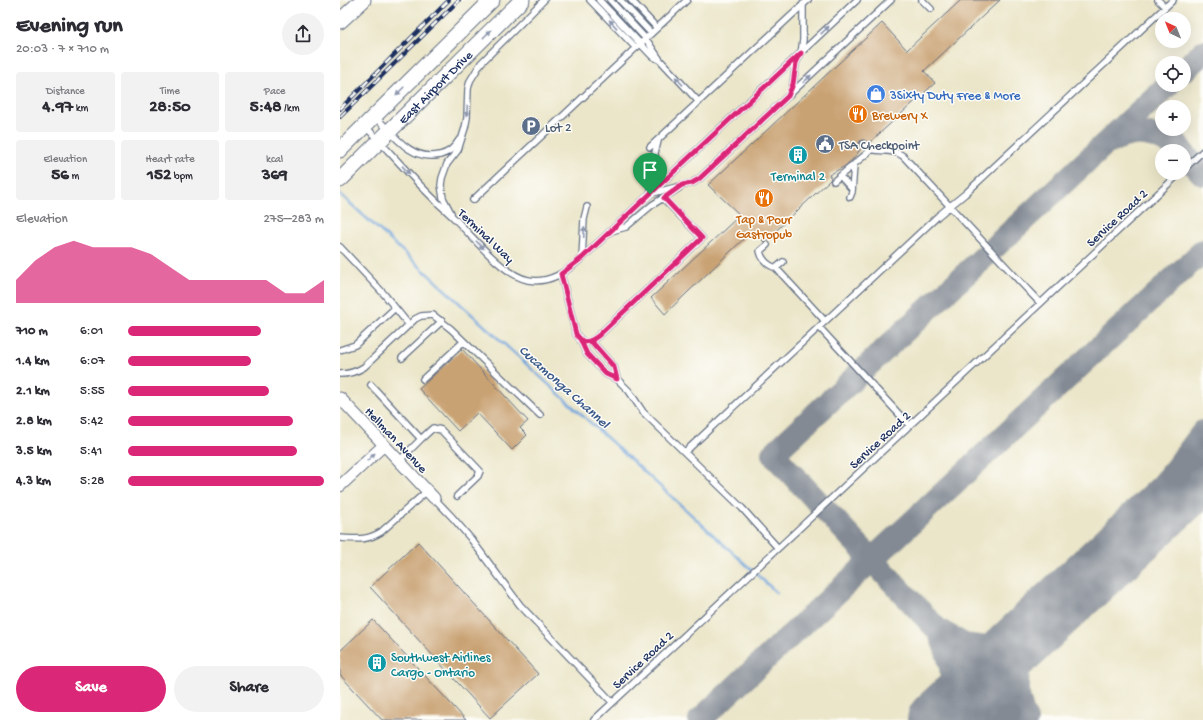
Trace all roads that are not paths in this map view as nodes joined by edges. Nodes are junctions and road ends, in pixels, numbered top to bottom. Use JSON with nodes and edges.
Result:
{"nodes":[{"id":1,"x":362,"y":0,"type":"edge"},
{"id":2,"x":492,"y":0,"type":"edge"},
{"id":3,"x":522,"y":0,"type":"edge"},
{"id":4,"x":544,"y":0,"type":"edge"},
{"id":5,"x":547,"y":0,"type":"edge"},
{"id":6,"x":590,"y":0,"type":"edge"},
{"id":7,"x":600,"y":0,"type":"edge"},
{"id":8,"x":610,"y":0,"type":"edge"},
{"id":9,"x":620,"y":0,"type":"edge"},
{"id":10,"x":631,"y":0,"type":"edge"},
{"id":11,"x":687,"y":0,"type":"edge"},
{"id":12,"x":808,"y":0,"type":"edge"},
{"id":13,"x":857,"y":0,"type":"edge"},
{"id":14,"x":891,"y":0,"type":"edge"},
{"id":15,"x":922,"y":0,"type":"edge"},
{"id":16,"x":1158,"y":0,"type":"edge"},
{"id":17,"x":1173,"y":0,"type":"edge"},
{"id":18,"x":803,"y":4,"type":"junction"},
{"id":19,"x":538,"y":6,"type":"junction"},
{"id":20,"x":1165,"y":7,"type":"junction"},
{"id":21,"x":931,"y":9,"type":"dead end"},
{"id":22,"x":340,"y":21,"type":"edge"},
{"id":23,"x":657,"y":28,"type":"junction"},
{"id":24,"x":651,"y":34,"type":"junction"},
{"id":25,"x":646,"y":38,"type":"junction"},
{"id":26,"x":641,"y":44,"type":"junction"},
{"id":27,"x":636,"y":48,"type":"junction"},
{"id":28,"x":801,"y":53,"type":"junction"},
{"id":29,"x":660,"y":60,"type":"junction"},
{"id":30,"x":788,"y":96,"type":"junction"},
{"id":31,"x":699,"y":102,"type":"junction"},
{"id":32,"x":370,"y":121,"type":"junction"},
{"id":33,"x":390,"y":130,"type":"junction"},
{"id":34,"x":462,"y":137,"type":"junction"},
{"id":35,"x":660,"y":138,"type":"junction"},
{"id":36,"x":379,"y":141,"type":"junction"},
{"id":37,"x":863,"y":144,"type":"dead end"},
{"id":38,"x":650,"y":147,"type":"dead end"},
{"id":39,"x":340,"y":150,"type":"edge"},
{"id":40,"x":871,"y":150,"type":"junction"},
{"id":41,"x":1203,"y":152,"type":"edge"},
{"id":42,"x":1191,"y":163,"type":"edge"},
{"id":43,"x":854,"y":165,"type":"junction"},
{"id":44,"x":343,"y":176,"type":"edge"},
{"id":45,"x":840,"y":176,"type":"junction"},
{"id":46,"x":1172,"y":180,"type":"edge"},
{"id":47,"x":834,"y":181,"type":"dead end"},
{"id":48,"x":682,"y":185,"type":"junction"},
{"id":49,"x":852,"y":189,"type":"junction"},
{"id":50,"x":650,"y":194,"type":"junction"},
{"id":51,"x":850,"y":197,"type":"dead end"},
{"id":52,"x":664,"y":198,"type":"junction"},
{"id":53,"x":473,"y":200,"type":"dead end"},
{"id":54,"x":950,"y":206,"type":"junction"},
{"id":55,"x":587,"y":207,"type":"dead end"},
{"id":56,"x":453,"y":217,"type":"junction"},
{"id":57,"x":611,"y":231,"type":"junction"},
{"id":58,"x":767,"y":245,"type":"dead end"},
{"id":59,"x":340,"y":247,"type":"edge"},
{"id":60,"x":582,"y":258,"type":"junction"},
{"id":61,"x":782,"y":262,"type":"dead end"},
{"id":62,"x":776,"y":268,"type":"junction"},
{"id":63,"x":561,"y":274,"type":"junction"},
{"id":64,"x":1040,"y":303,"type":"junction"},
{"id":65,"x":394,"y":308,"type":"junction"},
{"id":66,"x":825,"y":321,"type":"junction"},
{"id":67,"x":442,"y":322,"type":"junction"},
{"id":68,"x":410,"y":324,"type":"junction"},
{"id":69,"x":819,"y":327,"type":"junction"},
{"id":70,"x":581,"y":341,"type":"junction"},
{"id":71,"x":591,"y":341,"type":"junction"},
{"id":72,"x":463,"y":342,"type":"junction"},
{"id":73,"x":340,"y":350,"type":"edge"},
{"id":74,"x":402,"y":358,"type":"dead end"},
{"id":75,"x":340,"y":374,"type":"edge"},
{"id":76,"x":423,"y":379,"type":"dead end"},
{"id":77,"x":617,"y":379,"type":"junction"},
{"id":78,"x":371,"y":385,"type":"dead end"},
{"id":79,"x":340,"y":398,"type":"edge"},
{"id":80,"x":540,"y":415,"type":"dead end"},
{"id":81,"x":909,"y":426,"type":"junction"},
{"id":82,"x":421,"y":440,"type":"junction"},
{"id":83,"x":384,"y":445,"type":"junction"},
{"id":84,"x":684,"y":452,"type":"junction"},
{"id":85,"x":399,"y":460,"type":"junction"},
{"id":86,"x":340,"y":486,"type":"edge"},
{"id":87,"x":430,"y":495,"type":"junction"},
{"id":88,"x":457,"y":496,"type":"dead end"},
{"id":89,"x":340,"y":538,"type":"edge"},
{"id":90,"x":778,"y":548,"type":"junction"},
{"id":91,"x":612,"y":702,"type":"junction"},
{"id":92,"x":594,"y":720,"type":"edge"}],
"edges":[{"from":1,"to":22,"type":"main road"},
{"from":2,"to":32,"type":"main road","name":"East Airport Drive","one_way":true},
{"from":33,"to":3,"type":"main road","name":"East Airport Drive","one_way":true},
{"from":4,"to":19,"type":"lane"},
{"from":5,"to":19,"type":"lane"},
{"from":27,"to":6,"type":"lane","one_way":true},
{"from":7,"to":26,"type":"lane"},
{"from":8,"to":25,"type":"lane"},
{"from":9,"to":24,"type":"lane"},
{"from":10,"to":23,"type":"lane"},
{"from":11,"to":23,"type":"lane"},
{"from":12,"to":18,"type":"lane"},
{"from":28,"to":13,"type":"lane","name":"Terminal Way","one_way":true},
{"from":30,"to":14,"type":"lane","one_way":true},
{"from":15,"to":21,"type":"lane"},
{"from":16,"to":20,"type":"lane"},
{"from":17,"to":20,"type":"lane"},
{"from":18,"to":28,"type":"lane"},
{"from":18,"to":31,"type":"lane"},
{"from":19,"to":34,"type":"lane","one_way":true},
{"from":20,"to":54,"type":"lane"},
{"from":23,"to":24,"type":"lane"},
{"from":24,"to":25,"type":"lane"},
{"from":25,"to":26,"type":"lane"},
{"from":25,"to":29,"type":"lane"},
{"from":26,"to":27,"type":"lane"},
{"from":26,"to":29,"type":"lane"},
{"from":27,"to":53,"type":"lane"},
{"from":28,"to":30,"type":"lane"},
{"from":28,"to":50,"type":"lane","name":"Terminal Way"},
{"from":31,"to":29,"type":"lane","one_way":true},
{"from":30,"to":48,"type":"lane"},
{"from":31,"to":35,"type":"lane"},
{"from":32,"to":33,"type":"lane"},
{"from":32,"to":36,"type":"lane","name":"Terminal Way"},
{"from":32,"to":39,"type":"main road","name":"East Airport Drive"},
{"from":33,"to":34,"type":"lane"},
{"from":33,"to":36,"type":"main road","name":"East Airport Drive"},
{"from":34,"to":56,"type":"lane"},
{"from":35,"to":38,"type":"lane"},
{"from":35,"to":50,"type":"lane"},
{"from":36,"to":44,"type":"main road","name":"East Airport Drive"},
{"from":36,"to":56,"type":"lane","name":"Terminal Way","one_way":true},
{"from":37,"to":40,"type":"lane"},
{"from":40,"to":43,"type":"lane"},
{"from":40,"to":54,"type":"lane"},
{"from":41,"to":42,"type":"lane"},
{"from":43,"to":45,"type":"lane"},
{"from":43,"to":49,"type":"lane"},
{"from":45,"to":47,"type":"lane"},
{"from":45,"to":49,"type":"lane"},
{"from":46,"to":64,"type":"lane","name":"Service Road 2"},
{"from":48,"to":50,"type":"lane"},
{"from":48,"to":52,"type":"lane"},
{"from":49,"to":51,"type":"lane"},
{"from":50,"to":57,"type":"lane","name":"Terminal Way"},
{"from":52,"to":57,"type":"lane"},
{"from":52,"to":71,"type":"lane"},
{"from":54,"to":64,"type":"lane"},
{"from":54,"to":66,"type":"lane"},
{"from":60,"to":55,"type":"lane","one_way":true},
{"from":56,"to":63,"type":"lane","name":"Terminal Way","one_way":true},
{"from":57,"to":60,"type":"lane","name":"Terminal Way"},
{"from":58,"to":62,"type":"lane"},
{"from":59,"to":65,"type":"lane"},
{"from":60,"to":63,"type":"lane","name":"Terminal Way"},
{"from":61,"to":62,"type":"lane"},
{"from":62,"to":66,"type":"lane"},
{"from":63,"to":70,"type":"lane"},
{"from":64,"to":81,"type":"lane","name":"Service Road 2"},
{"from":65,"to":68,"type":"lane"},
{"from":65,"to":73,"type":"lane"},
{"from":66,"to":69,"type":"lane"},
{"from":67,"to":68,"type":"lane"},
{"from":67,"to":72,"type":"lane"},
{"from":67,"to":74,"type":"lane"},
{"from":68,"to":75,"type":"lane"},
{"from":69,"to":81,"type":"lane"},
{"from":69,"to":84,"type":"lane"},
{"from":70,"to":71,"type":"lane"},
{"from":70,"to":77,"type":"lane"},
{"from":71,"to":77,"type":"lane"},
{"from":72,"to":76,"type":"lane"},
{"from":72,"to":80,"type":"lane"},
{"from":77,"to":84,"type":"lane"},
{"from":78,"to":82,"type":"lane"},
{"from":79,"to":83,"type":"street","name":"Hellman Avenue"},
{"from":81,"to":90,"type":"lane","name":"Service Road 2"},
{"from":82,"to":85,"type":"lane"},
{"from":82,"to":88,"type":"lane"},
{"from":83,"to":85,"type":"street","name":"Hellman Avenue"},
{"from":86,"to":83,"type":"street","one_way":true},
{"from":84,"to":90,"type":"lane"},
{"from":85,"to":87,"type":"street","name":"Hellman Avenue"},
{"from":87,"to":89,"type":"lane"},
{"from":87,"to":91,"type":"lane"},
{"from":90,"to":91,"type":"lane","name":"Service Road 2"},
{"from":91,"to":92,"type":"lane","name":"Service Road 2"}]}
